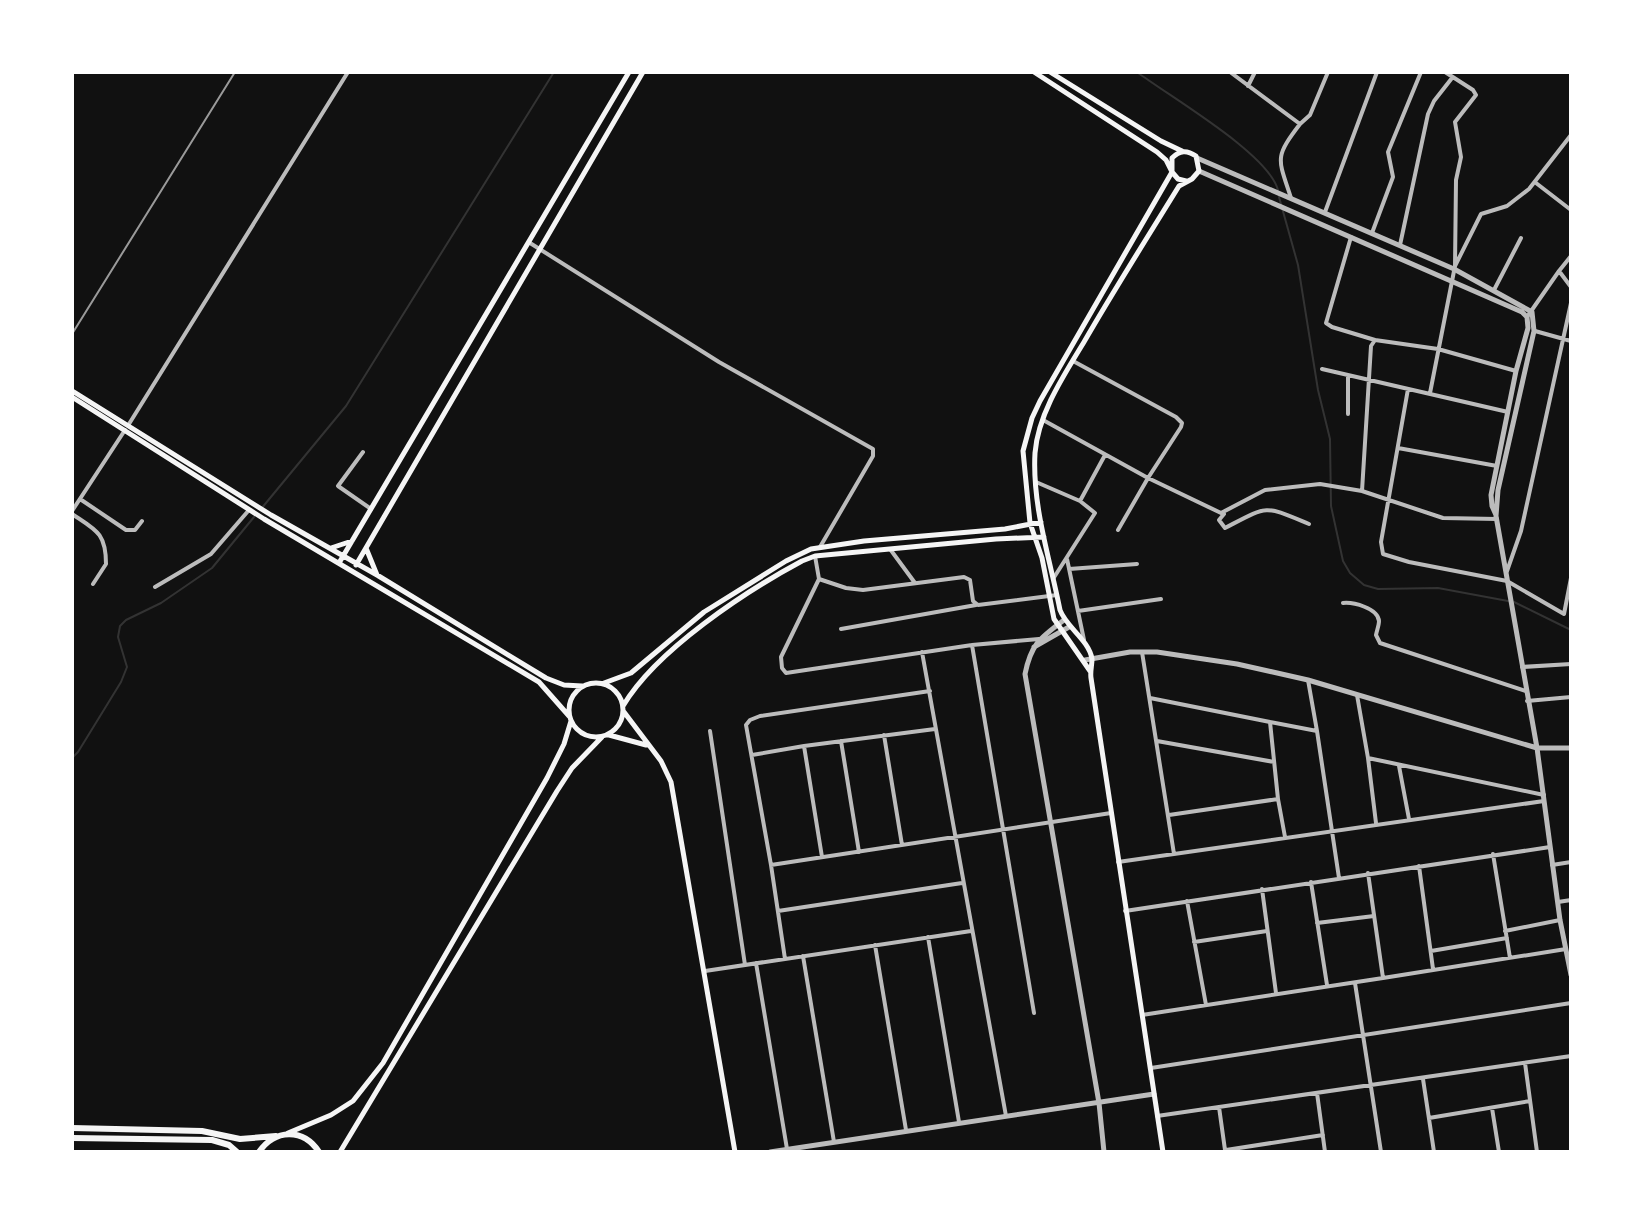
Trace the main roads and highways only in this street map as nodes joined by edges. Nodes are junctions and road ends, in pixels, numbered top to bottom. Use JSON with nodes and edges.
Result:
{"nodes":[{"id":1,"x":629,"y":72,"type":"edge"},
{"id":2,"x":643,"y":72,"type":"edge"},
{"id":3,"x":1034,"y":72,"type":"edge"},
{"id":4,"x":1050,"y":72,"type":"edge"},
{"id":5,"x":1182,"y":151,"type":"junction"},
{"id":6,"x":582,"y":152,"type":"junction"},
{"id":7,"x":594,"y":159,"type":"junction"},
{"id":8,"x":1172,"y":172,"type":"junction"},
{"id":9,"x":1186,"y":181,"type":"junction"},
{"id":10,"x":73,"y":394,"type":"edge"},
{"id":11,"x":268,"y":516,"type":"junction"},
{"id":12,"x":1041,"y":522,"type":"junction"},
{"id":13,"x":1030,"y":523,"type":"junction"},
{"id":14,"x":1044,"y":537,"type":"junction"},
{"id":15,"x":1033,"y":538,"type":"junction"},
{"id":16,"x":352,"y":541,"type":"junction"},
{"id":17,"x":365,"y":547,"type":"junction"},
{"id":18,"x":330,"y":549,"type":"junction"},
{"id":19,"x":343,"y":556,"type":"junction"},
{"id":20,"x":339,"y":563,"type":"junction"},
{"id":21,"x":357,"y":564,"type":"junction"},
{"id":22,"x":353,"y":571,"type":"junction"},
{"id":23,"x":377,"y":575,"type":"junction"},
{"id":24,"x":1088,"y":660,"type":"junction"},
{"id":25,"x":604,"y":683,"type":"junction"},
{"id":26,"x":582,"y":686,"type":"junction"},
{"id":27,"x":623,"y":709,"type":"junction"},
{"id":28,"x":570,"y":718,"type":"junction"},
{"id":29,"x":605,"y":736,"type":"junction"},
{"id":30,"x":647,"y":745,"type":"junction"},
{"id":31,"x":72,"y":1128,"type":"edge"},
{"id":32,"x":287,"y":1134,"type":"junction"},
{"id":33,"x":276,"y":1136,"type":"junction"},
{"id":34,"x":72,"y":1138,"type":"edge"},
{"id":35,"x":237,"y":1152,"type":"edge"},
{"id":36,"x":259,"y":1152,"type":"edge"},
{"id":37,"x":319,"y":1152,"type":"edge"},
{"id":38,"x":340,"y":1152,"type":"edge"},
{"id":39,"x":735,"y":1152,"type":"edge"},
{"id":40,"x":1163,"y":1152,"type":"edge"}],
"edges":[{"from":1,"to":6,"type":"main road"},
{"from":2,"to":7,"type":"main road"},
{"from":3,"to":8,"type":"main road"},
{"from":4,"to":5,"type":"main road"},
{"from":5,"to":8,"type":"main road"},
{"from":5,"to":9,"type":"main road"},
{"from":6,"to":7,"type":"main road"},
{"from":6,"to":16,"type":"main road"},
{"from":7,"to":17,"type":"main road"},
{"from":8,"to":9,"type":"main road"},
{"from":8,"to":13,"type":"main road"},
{"from":9,"to":12,"type":"main road"},
{"from":10,"to":11,"type":"main road"},
{"from":11,"to":18,"type":"main road"},
{"from":11,"to":20,"type":"main road"},
{"from":12,"to":13,"type":"main road"},
{"from":12,"to":14,"type":"main road"},
{"from":13,"to":15,"type":"main road"},
{"from":13,"to":25,"type":"main road"},
{"from":14,"to":15,"type":"main road"},
{"from":14,"to":24,"type":"main road"},
{"from":15,"to":24,"type":"main road"},
{"from":15,"to":27,"type":"main road"},
{"from":16,"to":18,"type":"main road"},
{"from":16,"to":19,"type":"main road"},
{"from":17,"to":21,"type":"main road"},
{"from":17,"to":23,"type":"main road"},
{"from":18,"to":19,"type":"main road"},
{"from":19,"to":20,"type":"main road"},
{"from":19,"to":21,"type":"main road"},
{"from":20,"to":22,"type":"main road"},
{"from":21,"to":22,"type":"main road"},
{"from":21,"to":23,"type":"main road"},
{"from":22,"to":28,"type":"main road"},
{"from":23,"to":26,"type":"main road"},
{"from":24,"to":40,"type":"main road"},
{"from":25,"to":26,"type":"main road"},
{"from":25,"to":27,"type":"main road"},
{"from":26,"to":28,"type":"main road"},
{"from":27,"to":29,"type":"main road"},
{"from":27,"to":30,"type":"main road"},
{"from":28,"to":29,"type":"main road"},
{"from":28,"to":32,"type":"main road"},
{"from":29,"to":30,"type":"main road"},
{"from":29,"to":38,"type":"main road"},
{"from":30,"to":39,"type":"main road"},
{"from":31,"to":33,"type":"main road"},
{"from":32,"to":33,"type":"main road"},
{"from":32,"to":37,"type":"main road"},
{"from":33,"to":36,"type":"main road"},
{"from":34,"to":35,"type":"main road"}]}
